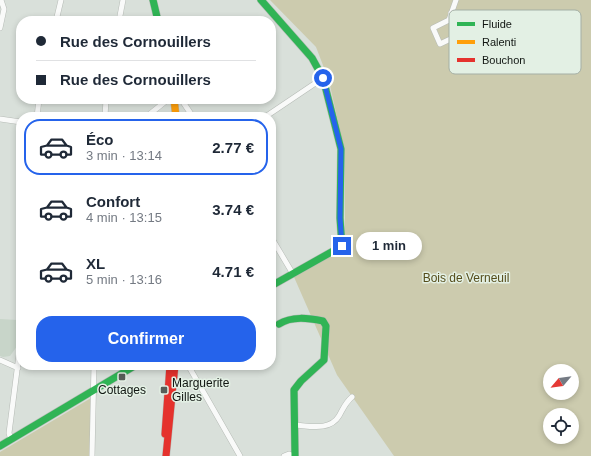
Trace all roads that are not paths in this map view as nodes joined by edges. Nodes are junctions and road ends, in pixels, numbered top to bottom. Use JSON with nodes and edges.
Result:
{"nodes":[{"id":1,"x":1,"y":0,"type":"edge"},
{"id":2,"x":61,"y":0,"type":"edge"},
{"id":3,"x":123,"y":0,"type":"edge"},
{"id":4,"x":149,"y":0,"type":"edge"},
{"id":5,"x":153,"y":0,"type":"edge"},
{"id":6,"x":260,"y":0,"type":"edge"},
{"id":7,"x":456,"y":0,"type":"edge"},
{"id":8,"x":452,"y":10,"type":"edge"},
{"id":9,"x":57,"y":16,"type":"edge"},
{"id":10,"x":119,"y":16,"type":"edge"},
{"id":11,"x":153,"y":16,"type":"edge"},
{"id":12,"x":157,"y":16,"type":"edge"},
{"id":13,"x":274,"y":16,"type":"edge"},
{"id":14,"x":276,"y":18,"type":"edge"},
{"id":15,"x":449,"y":20,"type":"edge"},
{"id":16,"x":0,"y":28,"type":"edge"},
{"id":17,"x":449,"y":40,"type":"edge"},
{"id":18,"x":323,"y":78,"type":"junction"},
{"id":19,"x":162,"y":104,"type":"edge"},
{"id":20,"x":152,"y":112,"type":"edge"},
{"id":21,"x":272,"y":112,"type":"edge"},
{"id":22,"x":0,"y":119,"type":"edge"},
{"id":23,"x":16,"y":121,"type":"edge"},
{"id":24,"x":276,"y":245,"type":"edge"},
{"id":25,"x":293,"y":274,"type":"junction"},
{"id":26,"x":276,"y":283,"type":"edge"},
{"id":27,"x":279,"y":324,"type":"dead end"},
{"id":28,"x":0,"y":360,"type":"edge"},
{"id":29,"x":16,"y":367,"type":"edge"},
{"id":30,"x":18,"y":370,"type":"edge"},
{"id":31,"x":94,"y":370,"type":"edge"},
{"id":32,"x":127,"y":370,"type":"edge"},
{"id":33,"x":170,"y":370,"type":"edge"},
{"id":34,"x":174,"y":370,"type":"edge"},
{"id":35,"x":191,"y":370,"type":"edge"},
{"id":36,"x":92,"y":390,"type":"junction"},
{"id":37,"x":352,"y":397,"type":"dead end"},
{"id":38,"x":295,"y":425,"type":"junction"},
{"id":39,"x":11,"y":440,"type":"junction"},
{"id":40,"x":0,"y":446,"type":"edge"},
{"id":41,"x":92,"y":456,"type":"edge"},
{"id":42,"x":165,"y":456,"type":"edge"},
{"id":43,"x":240,"y":456,"type":"edge"},
{"id":44,"x":284,"y":456,"type":"edge"},
{"id":45,"x":294,"y":456,"type":"edge"}],
"edges":[{"from":1,"to":16,"type":"street"},
{"from":2,"to":9,"type":"street"},
{"from":3,"to":10,"type":"street"},
{"from":4,"to":11,"type":"street"},
{"from":5,"to":12,"type":"street"},
{"from":6,"to":13,"type":"street"},
{"from":7,"to":8,"type":"street"},
{"from":14,"to":18,"type":"street"},
{"from":15,"to":17,"type":"street"},
{"from":18,"to":21,"type":"street"},
{"from":18,"to":25,"type":"street"},
{"from":19,"to":20,"type":"street"},
{"from":22,"to":23,"type":"street"},
{"from":24,"to":25,"type":"street"},
{"from":25,"to":26,"type":"street"},
{"from":27,"to":38,"type":"street"},
{"from":28,"to":29,"type":"street"},
{"from":30,"to":39,"type":"street"},
{"from":31,"to":36,"type":"street"},
{"from":32,"to":36,"type":"street"},
{"from":33,"to":42,"type":"street"},
{"from":34,"to":42,"type":"street"},
{"from":35,"to":43,"type":"street"},
{"from":36,"to":39,"type":"street"},
{"from":36,"to":41,"type":"street"},
{"from":37,"to":38,"type":"street"},
{"from":38,"to":45,"type":"street"},
{"from":39,"to":40,"type":"street"},
{"from":44,"to":45,"type":"street"}]}
